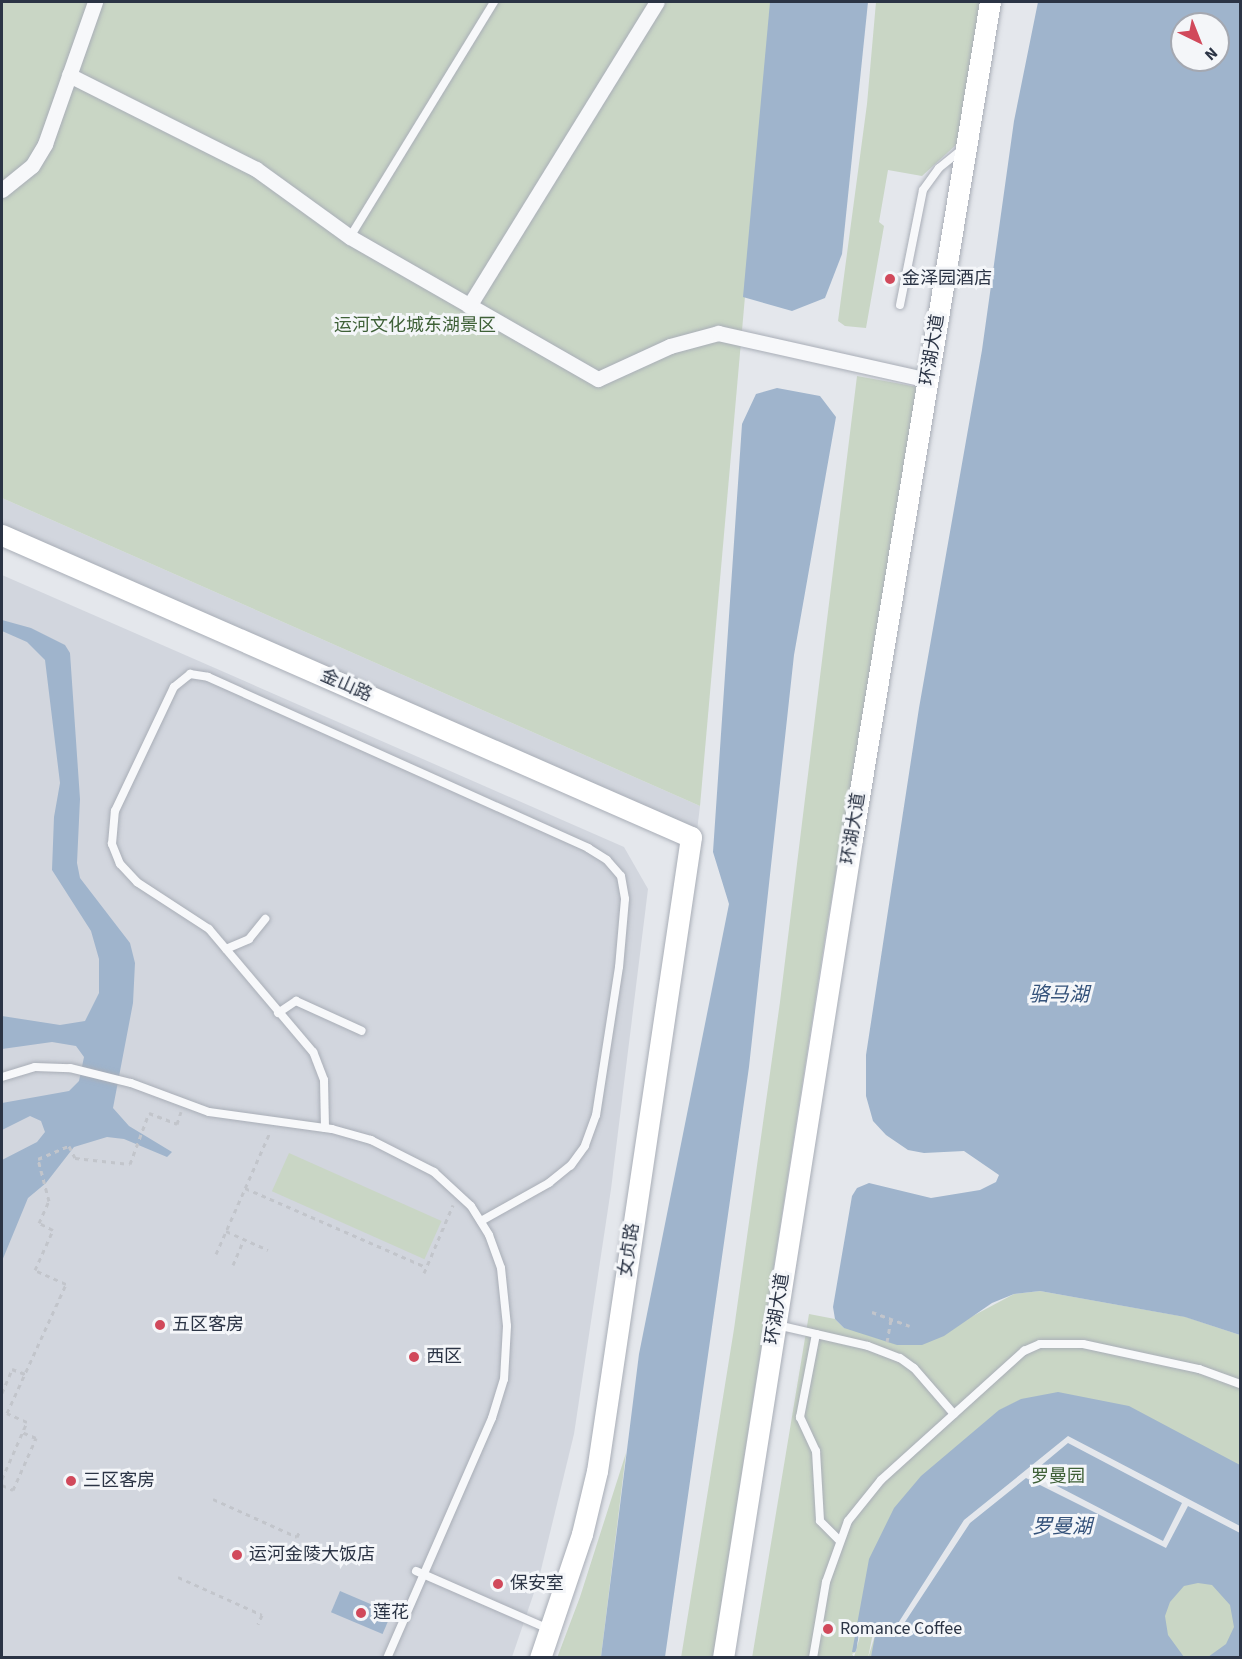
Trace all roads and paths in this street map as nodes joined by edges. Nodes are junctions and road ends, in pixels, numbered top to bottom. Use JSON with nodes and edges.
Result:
{"nodes":[{"id":1,"x":95,"y":2,"type":"edge"},
{"id":2,"x":494,"y":2,"type":"edge"},
{"id":3,"x":657,"y":2,"type":"edge"},
{"id":4,"x":990,"y":2,"type":"edge"},
{"id":5,"x":69,"y":75,"type":"junction"},
{"id":6,"x":967,"y":146,"type":"junction"},
{"id":7,"x":2,"y":190,"type":"edge"},
{"id":8,"x":350,"y":237,"type":"junction"},
{"id":9,"x":900,"y":305,"type":"dead end"},
{"id":10,"x":470,"y":306,"type":"junction"},
{"id":11,"x":928,"y":380,"type":"junction"},
{"id":12,"x":2,"y":535,"type":"edge"},
{"id":13,"x":691,"y":837,"type":"joint"},
{"id":14,"x":265,"y":919,"type":"dead end"},
{"id":15,"x":226,"y":949,"type":"junction"},
{"id":16,"x":278,"y":1013,"type":"junction"},
{"id":17,"x":362,"y":1031,"type":"dead end"},
{"id":18,"x":2,"y":1077,"type":"edge"},
{"id":19,"x":184,"y":1105,"type":"junction"},
{"id":20,"x":274,"y":1122,"type":"junction"},
{"id":21,"x":325,"y":1128,"type":"junction"},
{"id":22,"x":245,"y":1188,"type":"junction"},
{"id":23,"x":458,"y":1192,"type":"junction"},
{"id":24,"x":481,"y":1221,"type":"junction"},
{"id":25,"x":226,"y":1230,"type":"junction"},
{"id":26,"x":244,"y":1239,"type":"junction"},
{"id":27,"x":268,"y":1250,"type":"dead end"},
{"id":28,"x":216,"y":1254,"type":"dead end"},
{"id":29,"x":233,"y":1265,"type":"dead end"},
{"id":30,"x":426,"y":1268,"type":"junction"},
{"id":31,"x":424,"y":1273,"type":"dead end"},
{"id":32,"x":872,"y":1312,"type":"dead end"},
{"id":33,"x":891,"y":1319,"type":"junction"},
{"id":34,"x":775,"y":1324,"type":"junction"},
{"id":35,"x":910,"y":1326,"type":"dead end"},
{"id":36,"x":816,"y":1334,"type":"junction"},
{"id":37,"x":886,"y":1342,"type":"dead end"},
{"id":38,"x":25,"y":1374,"type":"junction"},
{"id":39,"x":1240,"y":1384,"type":"edge"},
{"id":40,"x":2,"y":1393,"type":"edge"},
{"id":41,"x":954,"y":1414,"type":"junction"},
{"id":42,"x":22,"y":1432,"type":"junction"},
{"id":43,"x":2,"y":1479,"type":"edge"},
{"id":44,"x":2,"y":1485,"type":"edge"},
{"id":45,"x":213,"y":1499,"type":"dead end"},
{"id":46,"x":300,"y":1530,"type":"dead end"},
{"id":47,"x":839,"y":1540,"type":"junction"},
{"id":48,"x":420,"y":1572,"type":"junction"},
{"id":49,"x":178,"y":1577,"type":"dead end"},
{"id":50,"x":258,"y":1624,"type":"dead end"},
{"id":51,"x":550,"y":1630,"type":"junction"},
{"id":52,"x":387,"y":1658,"type":"edge"},
{"id":53,"x":540,"y":1658,"type":"edge"},
{"id":54,"x":723,"y":1658,"type":"edge"},
{"id":55,"x":813,"y":1658,"type":"edge"}],
"edges":[{"from":1,"to":5,"type":"street"},
{"from":2,"to":8,"type":"lane"},
{"from":3,"to":10,"type":"street"},
{"from":4,"to":6,"type":"main road","name":"环湖大道"},
{"from":5,"to":7,"type":"street"},
{"from":5,"to":8,"type":"street"},
{"from":6,"to":9,"type":"lane"},
{"from":6,"to":11,"type":"main road","name":"环湖大道"},
{"from":8,"to":10,"type":"street"},
{"from":10,"to":11,"type":"street"},
{"from":11,"to":34,"type":"main road","name":"环湖大道"},
{"from":12,"to":13,"type":"main road","name":"金山路"},
{"from":13,"to":51,"type":"main road","name":"女贞路"},
{"from":14,"to":15,"type":"lane"},
{"from":15,"to":16,"type":"lane"},
{"from":15,"to":24,"type":"lane"},
{"from":16,"to":17,"type":"lane"},
{"from":16,"to":21,"type":"lane"},
{"from":18,"to":19,"type":"lane"},
{"from":19,"to":20,"type":"lane"},
{"from":19,"to":38,"type":"path"},
{"from":20,"to":21,"type":"lane"},
{"from":20,"to":22,"type":"path"},
{"from":21,"to":23,"type":"lane"},
{"from":22,"to":25,"type":"path"},
{"from":22,"to":30,"type":"path"},
{"from":23,"to":24,"type":"lane"},
{"from":23,"to":30,"type":"path"},
{"from":24,"to":48,"type":"lane"},
{"from":25,"to":26,"type":"path"},
{"from":25,"to":28,"type":"path"},
{"from":26,"to":27,"type":"path"},
{"from":26,"to":29,"type":"path"},
{"from":30,"to":31,"type":"path"},
{"from":32,"to":33,"type":"path"},
{"from":33,"to":35,"type":"path"},
{"from":33,"to":37,"type":"path"},
{"from":34,"to":36,"type":"lane"},
{"from":34,"to":54,"type":"main road","name":"环湖大道"},
{"from":36,"to":41,"type":"lane"},
{"from":36,"to":47,"type":"lane"},
{"from":38,"to":40,"type":"path"},
{"from":38,"to":42,"type":"path"},
{"from":39,"to":41,"type":"lane"},
{"from":41,"to":47,"type":"lane"},
{"from":42,"to":43,"type":"path"},
{"from":42,"to":44,"type":"path"},
{"from":45,"to":46,"type":"path"},
{"from":47,"to":55,"type":"lane"},
{"from":48,"to":51,"type":"lane"},
{"from":48,"to":52,"type":"lane"},
{"from":49,"to":50,"type":"path"},
{"from":51,"to":53,"type":"main road","name":"女贞路"}]}
